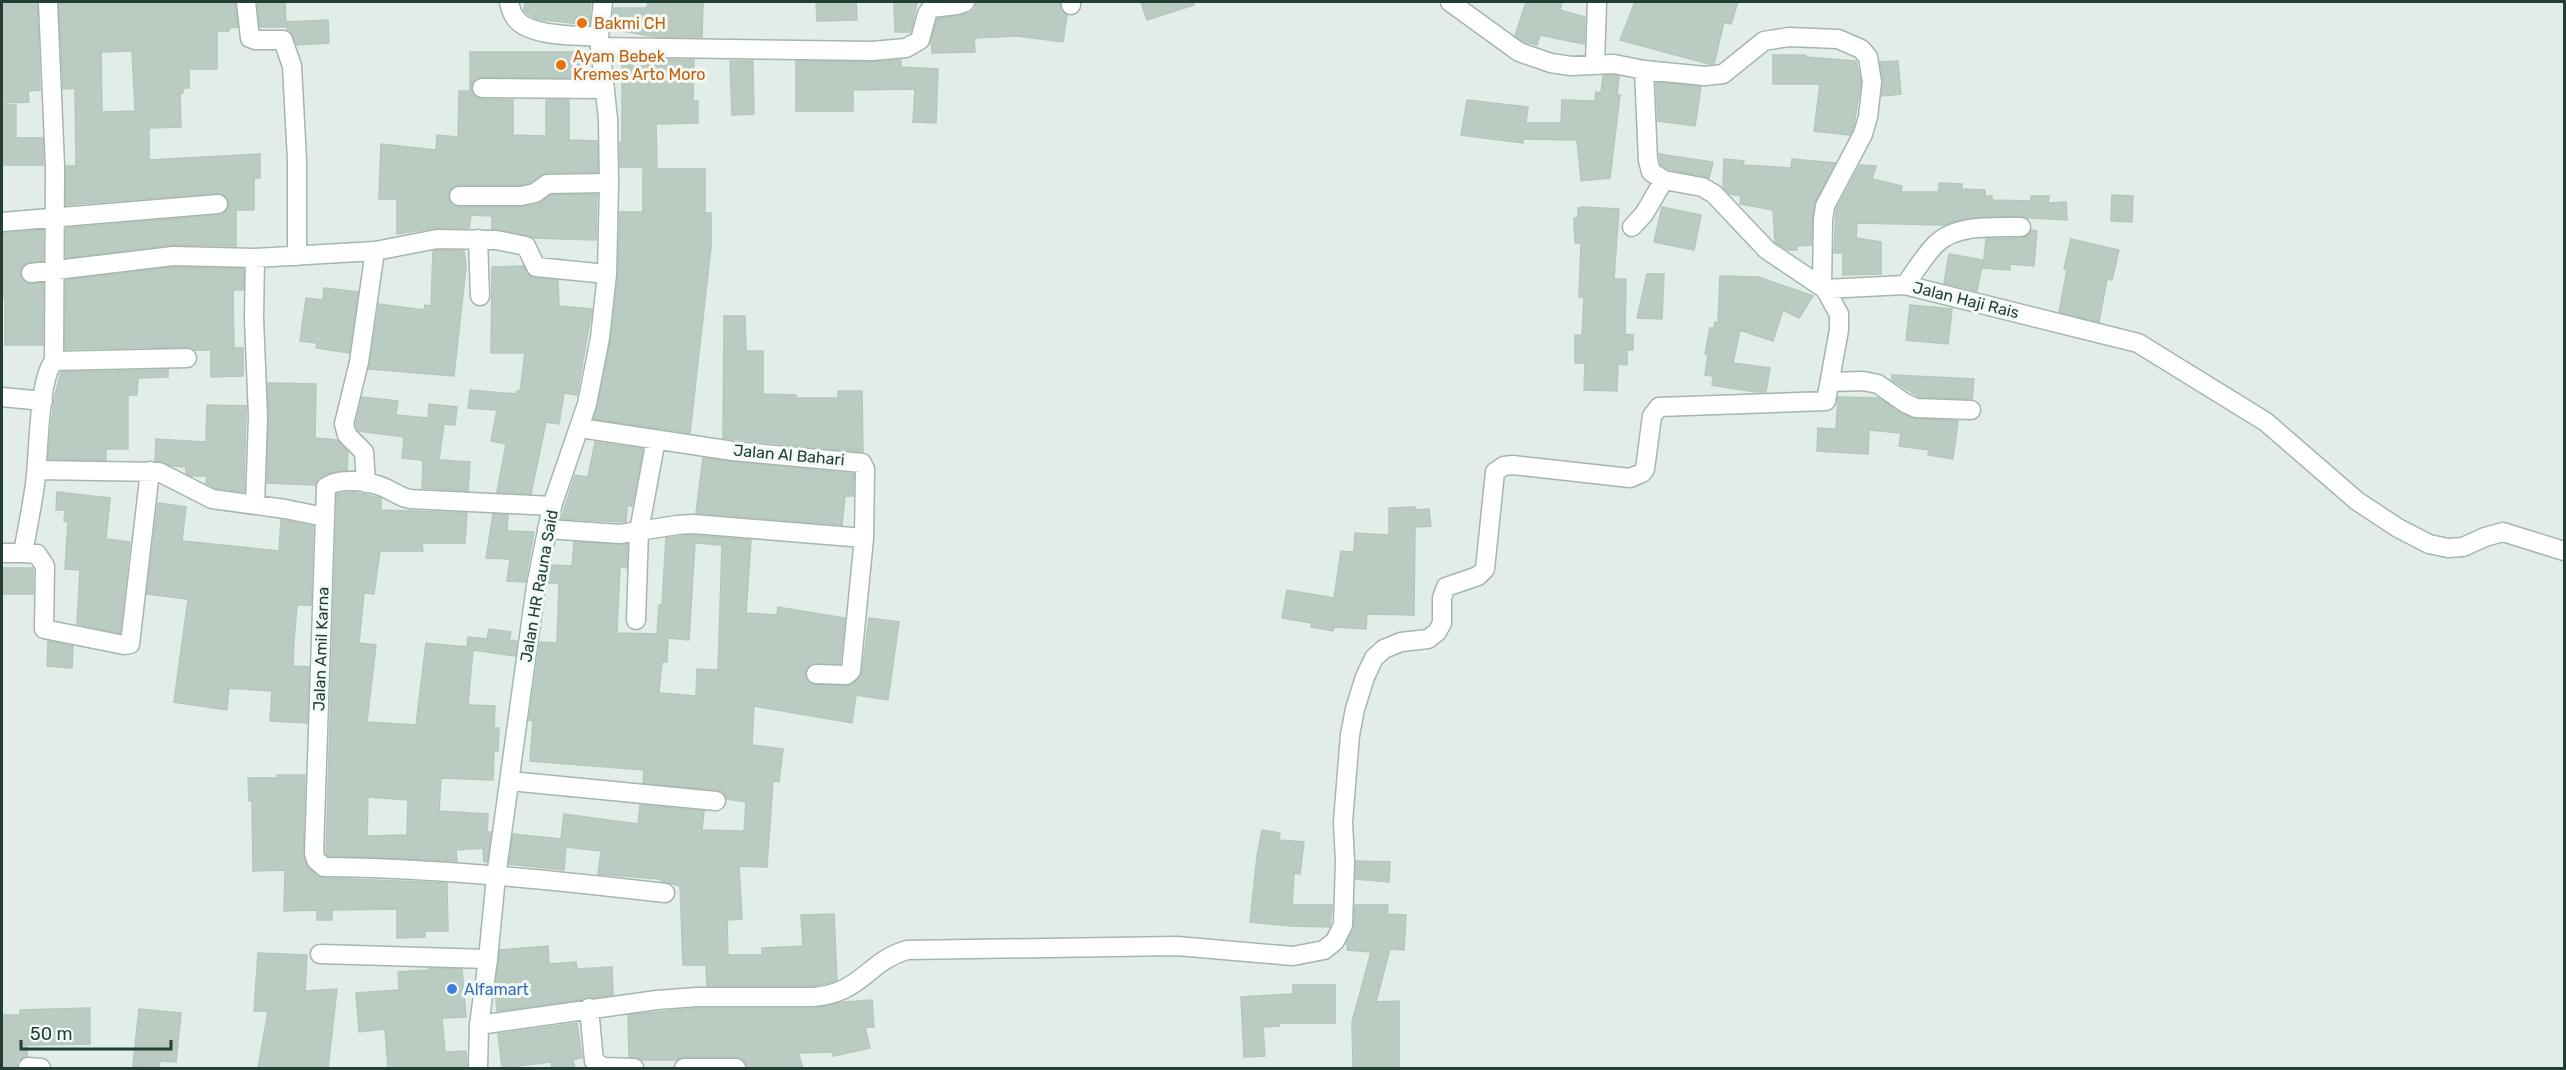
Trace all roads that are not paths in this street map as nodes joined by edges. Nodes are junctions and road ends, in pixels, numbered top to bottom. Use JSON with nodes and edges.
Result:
{"nodes":[{"id":1,"x":48,"y":2,"type":"edge"},
{"id":2,"x":246,"y":2,"type":"edge"},
{"id":3,"x":509,"y":2,"type":"edge"},
{"id":4,"x":603,"y":2,"type":"edge"},
{"id":5,"x":965,"y":2,"type":"edge"},
{"id":6,"x":1449,"y":2,"type":"edge"},
{"id":7,"x":1597,"y":2,"type":"edge"},
{"id":8,"x":600,"y":42,"type":"junction"},
{"id":9,"x":1595,"y":63,"type":"junction"},
{"id":10,"x":1644,"y":70,"type":"junction"},
{"id":11,"x":482,"y":88,"type":"dead end"},
{"id":12,"x":605,"y":89,"type":"junction"},
{"id":13,"x":1664,"y":180,"type":"junction"},
{"id":14,"x":609,"y":183,"type":"junction"},
{"id":15,"x":459,"y":196,"type":"dead end"},
{"id":16,"x":218,"y":204,"type":"dead end"},
{"id":17,"x":54,"y":217,"type":"junction"},
{"id":18,"x":2,"y":222,"type":"edge"},
{"id":19,"x":1632,"y":227,"type":"dead end"},
{"id":20,"x":2021,"y":227,"type":"dead end"},
{"id":21,"x":477,"y":239,"type":"junction"},
{"id":22,"x":375,"y":251,"type":"junction"},
{"id":23,"x":297,"y":256,"type":"junction"},
{"id":24,"x":255,"y":258,"type":"junction"},
{"id":25,"x":54,"y":269,"type":"junction"},
{"id":26,"x":32,"y":273,"type":"dead end"},
{"id":27,"x":607,"y":274,"type":"junction"},
{"id":28,"x":1905,"y":285,"type":"junction"},
{"id":29,"x":1823,"y":288,"type":"junction"},
{"id":30,"x":480,"y":296,"type":"dead end"},
{"id":31,"x":187,"y":358,"type":"dead end"},
{"id":32,"x":54,"y":361,"type":"junction"},
{"id":33,"x":1830,"y":382,"type":"junction"},
{"id":34,"x":2,"y":397,"type":"edge"},
{"id":35,"x":43,"y":401,"type":"junction"},
{"id":36,"x":1971,"y":410,"type":"dead end"},
{"id":37,"x":580,"y":428,"type":"junction"},
{"id":38,"x":656,"y":439,"type":"junction"},
{"id":39,"x":37,"y":470,"type":"junction"},
{"id":40,"x":150,"y":471,"type":"junction"},
{"id":41,"x":366,"y":483,"type":"junction"},
{"id":42,"x":255,"y":505,"type":"junction"},
{"id":43,"x":552,"y":506,"type":"junction"},
{"id":44,"x":325,"y":517,"type":"junction"},
{"id":45,"x":547,"y":529,"type":"junction"},
{"id":46,"x":639,"y":531,"type":"junction"},
{"id":47,"x":864,"y":538,"type":"junction"},
{"id":48,"x":2565,"y":551,"type":"edge"},
{"id":49,"x":2,"y":553,"type":"edge"},
{"id":50,"x":23,"y":553,"type":"junction"},
{"id":51,"x":636,"y":620,"type":"dead end"},
{"id":52,"x":816,"y":674,"type":"dead end"},
{"id":53,"x":510,"y":781,"type":"junction"},
{"id":54,"x":716,"y":801,"type":"dead end"},
{"id":55,"x":496,"y":877,"type":"junction"},
{"id":56,"x":665,"y":893,"type":"dead end"},
{"id":57,"x":320,"y":954,"type":"dead end"},
{"id":58,"x":488,"y":959,"type":"junction"},
{"id":59,"x":589,"y":1008,"type":"junction"},
{"id":60,"x":479,"y":1025,"type":"junction"},
{"id":61,"x":478,"y":1068,"type":"edge"},
{"id":62,"x":634,"y":1068,"type":"edge"},
{"id":63,"x":684,"y":1068,"type":"edge"},
{"id":64,"x":736,"y":1068,"type":"edge"}],
"edges":[{"from":1,"to":17,"type":"street"},
{"from":2,"to":23,"type":"street"},
{"from":3,"to":8,"type":"street"},
{"from":4,"to":8,"type":"street","name":"Jalan HR Rauna Said"},
{"from":5,"to":8,"type":"street"},
{"from":6,"to":9,"type":"street"},
{"from":7,"to":9,"type":"street"},
{"from":8,"to":12,"type":"street","name":"Jalan HR Rauna Said"},
{"from":9,"to":10,"type":"street"},
{"from":10,"to":13,"type":"street"},
{"from":10,"to":29,"type":"street"},
{"from":11,"to":12,"type":"street"},
{"from":12,"to":14,"type":"street","name":"Jalan HR Rauna Said"},
{"from":13,"to":19,"type":"street"},
{"from":13,"to":29,"type":"street"},
{"from":14,"to":15,"type":"street"},
{"from":14,"to":27,"type":"street","name":"Jalan HR Rauna Said"},
{"from":16,"to":17,"type":"street"},
{"from":17,"to":18,"type":"street"},
{"from":17,"to":25,"type":"street"},
{"from":20,"to":28,"type":"street"},
{"from":21,"to":22,"type":"street"},
{"from":21,"to":27,"type":"street"},
{"from":21,"to":30,"type":"street"},
{"from":22,"to":23,"type":"street"},
{"from":22,"to":41,"type":"street"},
{"from":23,"to":24,"type":"street"},
{"from":24,"to":25,"type":"street"},
{"from":24,"to":42,"type":"street"},
{"from":25,"to":26,"type":"street"},
{"from":25,"to":32,"type":"street"},
{"from":27,"to":37,"type":"street","name":"Jalan HR Rauna Said"},
{"from":28,"to":29,"type":"street","name":"Jalan Haji Rais"},
{"from":28,"to":48,"type":"street","name":"Jalan Haji Rais"},
{"from":29,"to":33,"type":"street"},
{"from":31,"to":32,"type":"street"},
{"from":32,"to":35,"type":"street"},
{"from":33,"to":36,"type":"street"},
{"from":33,"to":59,"type":"street"},
{"from":34,"to":35,"type":"street"},
{"from":35,"to":39,"type":"street"},
{"from":37,"to":38,"type":"street","name":"Jalan Al Bahari"},
{"from":37,"to":43,"type":"street","name":"Jalan HR Rauna Said"},
{"from":38,"to":46,"type":"street"},
{"from":38,"to":47,"type":"street","name":"Jalan Al Bahari"},
{"from":39,"to":40,"type":"street"},
{"from":39,"to":50,"type":"street"},
{"from":40,"to":42,"type":"street"},
{"from":40,"to":50,"type":"street"},
{"from":41,"to":43,"type":"street","name":"Jalan Amil Karna"},
{"from":41,"to":44,"type":"street","name":"Jalan Amil Karna"},
{"from":42,"to":44,"type":"street"},
{"from":43,"to":45,"type":"street","name":"Jalan HR Rauna Said"},
{"from":44,"to":55,"type":"street","name":"Jalan Amil Karna"},
{"from":45,"to":46,"type":"street"},
{"from":45,"to":53,"type":"street","name":"Jalan HR Rauna Said"},
{"from":46,"to":47,"type":"street"},
{"from":46,"to":51,"type":"street"},
{"from":47,"to":52,"type":"street","name":"Jalan Al Bahari"},
{"from":49,"to":50,"type":"street"},
{"from":53,"to":54,"type":"street"},
{"from":53,"to":55,"type":"street","name":"Jalan HR Rauna Said"},
{"from":55,"to":56,"type":"street"},
{"from":55,"to":58,"type":"street","name":"Jalan HR Rauna Said"},
{"from":57,"to":58,"type":"street"},
{"from":58,"to":60,"type":"street","name":"Jalan HR Rauna Said"},
{"from":59,"to":60,"type":"street"},
{"from":59,"to":62,"type":"street"},
{"from":60,"to":61,"type":"street","name":"Jalan HR Rauna Said"},
{"from":63,"to":64,"type":"street"}]}
